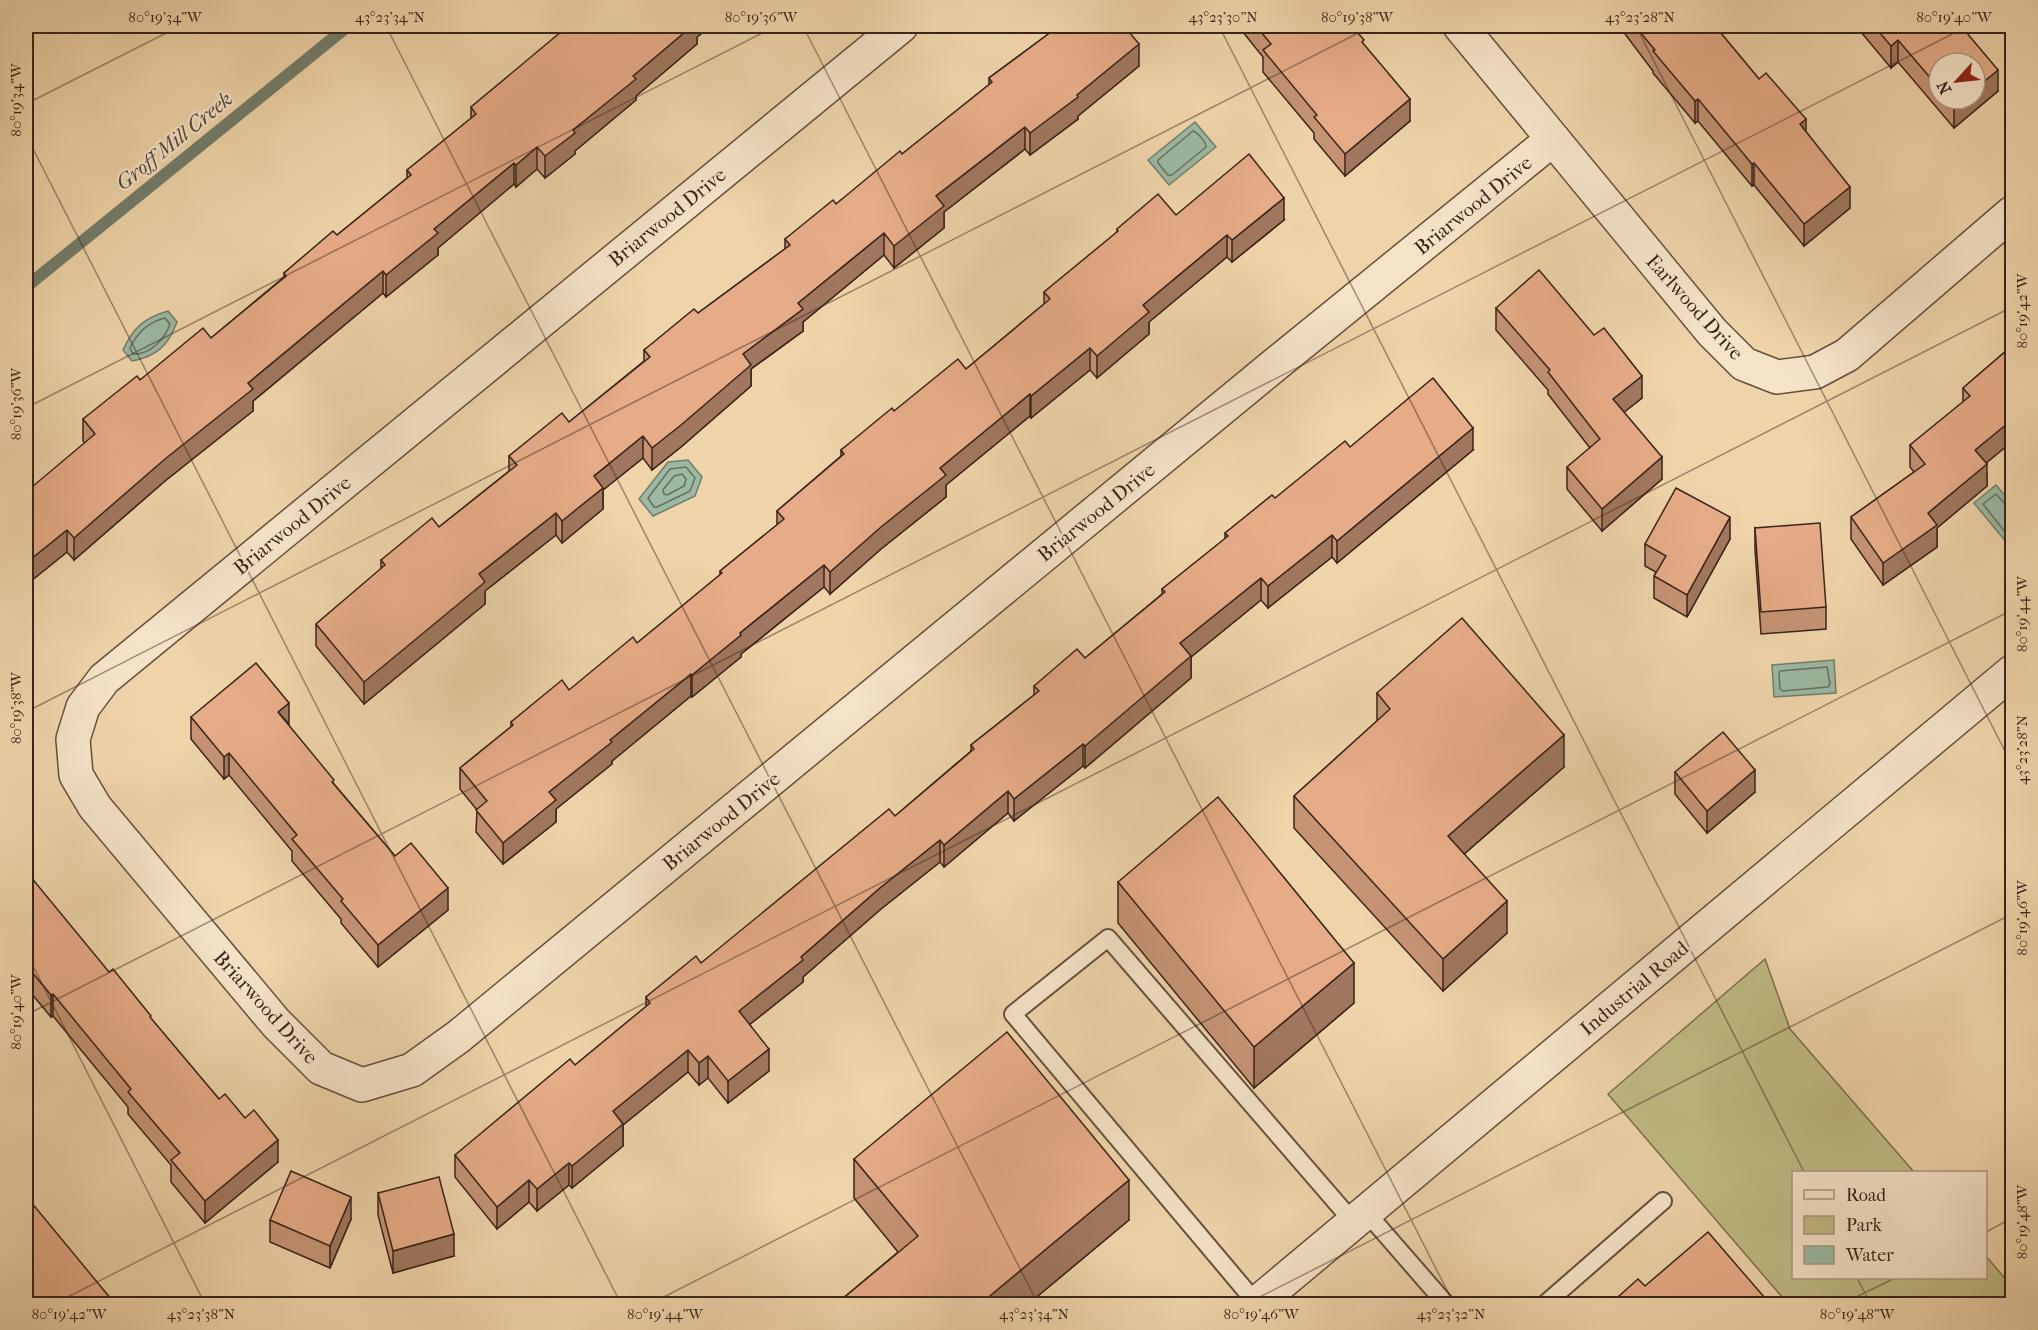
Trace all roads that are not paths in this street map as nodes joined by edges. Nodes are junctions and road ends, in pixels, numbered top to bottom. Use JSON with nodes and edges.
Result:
{"nodes":[{"id":1,"x":901,"y":26,"type":"edge"},
{"id":2,"x":1460,"y":26,"type":"edge"},
{"id":3,"x":1553,"y":139,"type":"junction"},
{"id":4,"x":2013,"y":213,"type":"edge"},
{"id":5,"x":2013,"y":672,"type":"edge"},
{"id":6,"x":1663,"y":1201,"type":"dead end"},
{"id":7,"x":1360,"y":1218,"type":"junction"},
{"id":8,"x":1257,"y":1304,"type":"edge"},
{"id":9,"x":1446,"y":1305,"type":"edge"},
{"id":10,"x":1545,"y":1305,"type":"edge"}],
"edges":[{"from":1,"to":3,"type":"street","name":"Briarwood Drive"},
{"from":2,"to":3,"type":"street","name":"Earlwood Drive"},
{"from":3,"to":4,"type":"street","name":"Earlwood Drive"},
{"from":5,"to":7,"type":"street","name":"Industrial Road"},
{"from":6,"to":10,"type":"lane"},
{"from":7,"to":8,"type":"street","name":"Industrial Road"},
{"from":7,"to":8,"type":"lane"},
{"from":7,"to":9,"type":"lane"}]}
